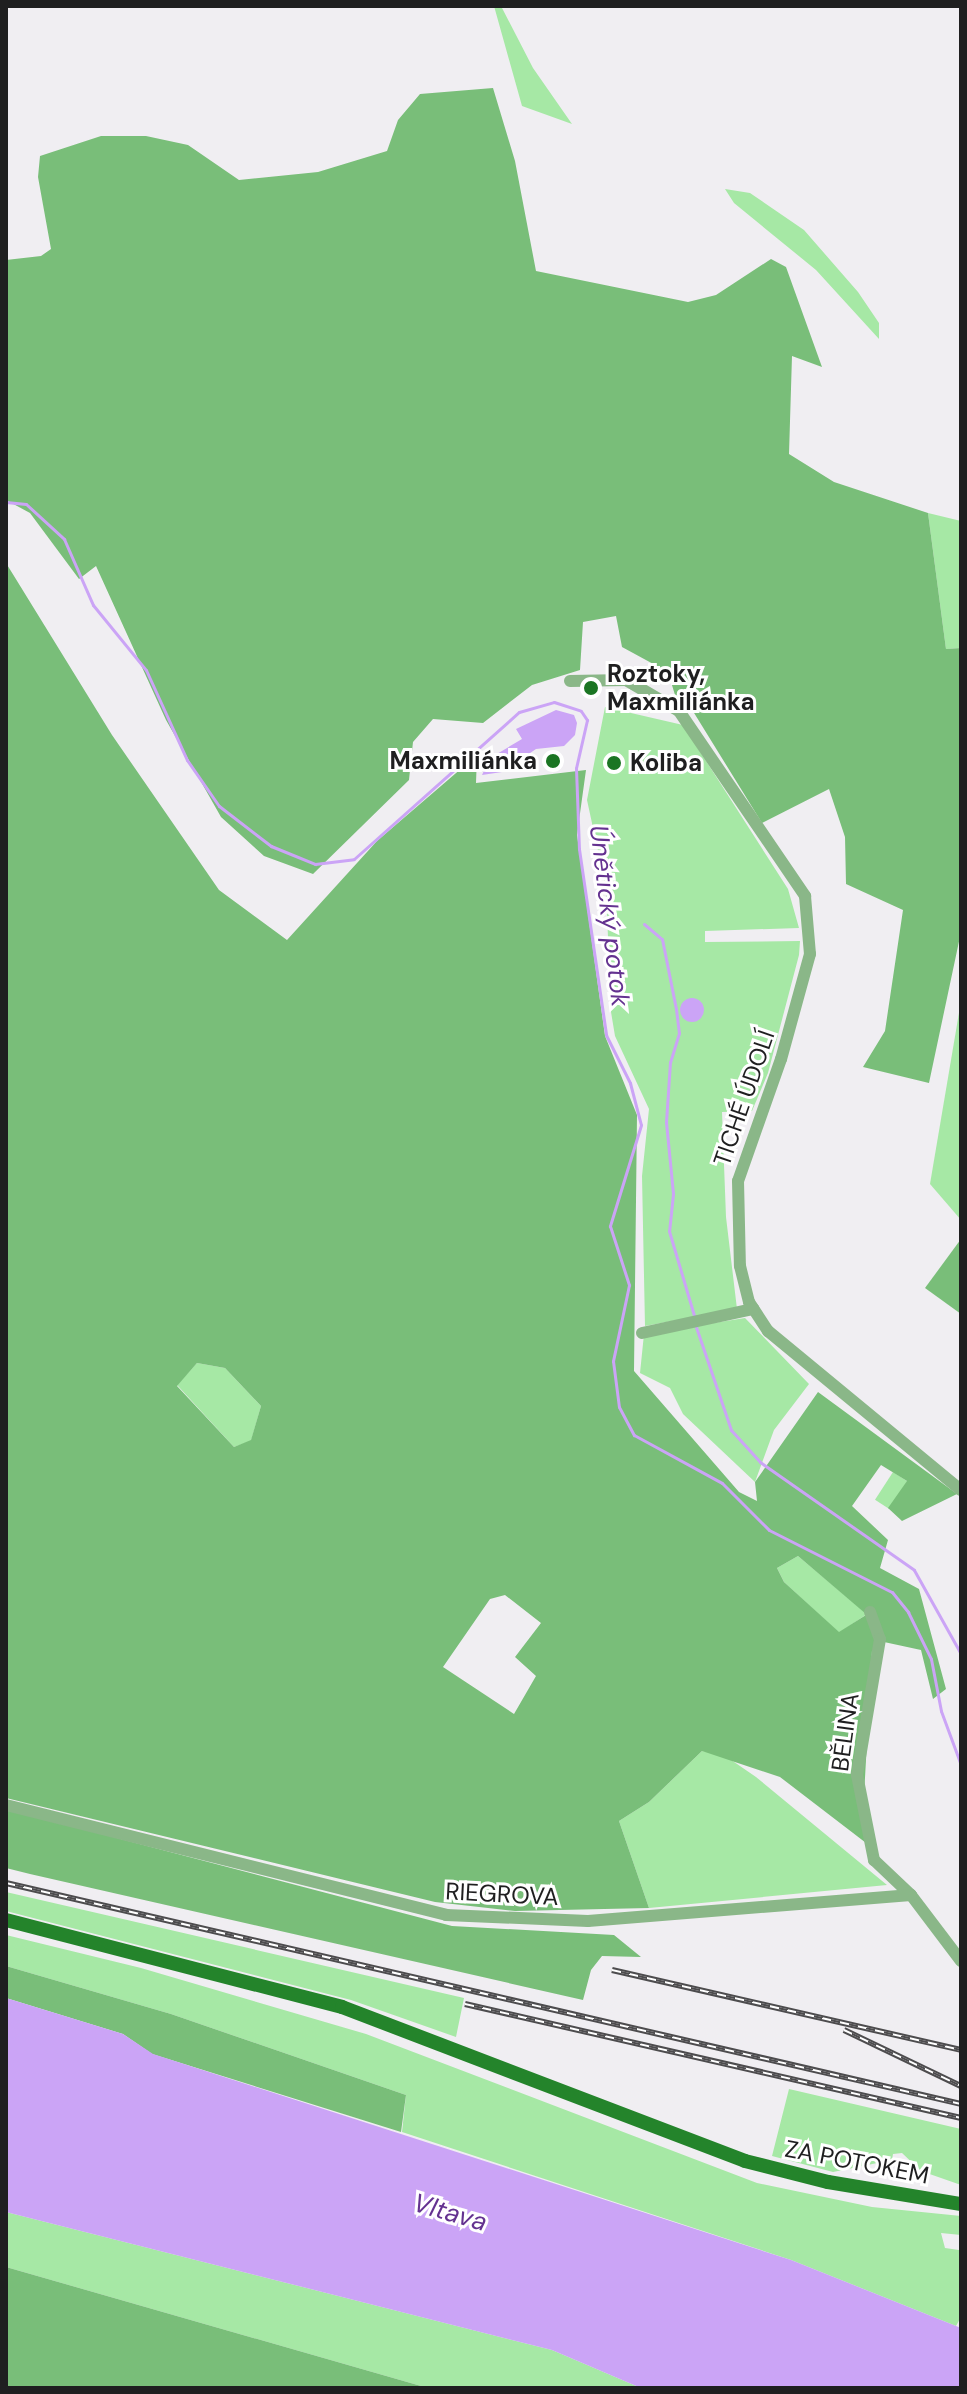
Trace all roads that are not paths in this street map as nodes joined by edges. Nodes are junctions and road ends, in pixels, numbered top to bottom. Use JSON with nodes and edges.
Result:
{"nodes":[{"id":1,"x":570,"y":681,"type":"dead end"},
{"id":2,"x":753,"y":1309,"type":"junction"},
{"id":3,"x":642,"y":1333,"type":"dead end"},
{"id":4,"x":961,"y":1490,"type":"edge"},
{"id":5,"x":870,"y":1612,"type":"dead end"},
{"id":6,"x":6,"y":1805,"type":"edge"},
{"id":7,"x":911,"y":1895,"type":"junction"},
{"id":8,"x":6,"y":1920,"type":"edge"},
{"id":9,"x":961,"y":1961,"type":"edge"},
{"id":10,"x":961,"y":2204,"type":"edge"}],
"edges":[{"from":1,"to":2,"type":"street","name":"TICHÉ ÚDOLÍ"},
{"from":2,"to":3,"type":"street"},
{"from":2,"to":4,"type":"street","name":"TICHÉ ÚDOLÍ"},
{"from":5,"to":7,"type":"street","name":"BĚLINA"},
{"from":6,"to":7,"type":"street","name":"RIEGROVA"},
{"from":7,"to":9,"type":"street"},
{"from":8,"to":10,"type":"main road","name":"ZA POTOKEM"}]}
